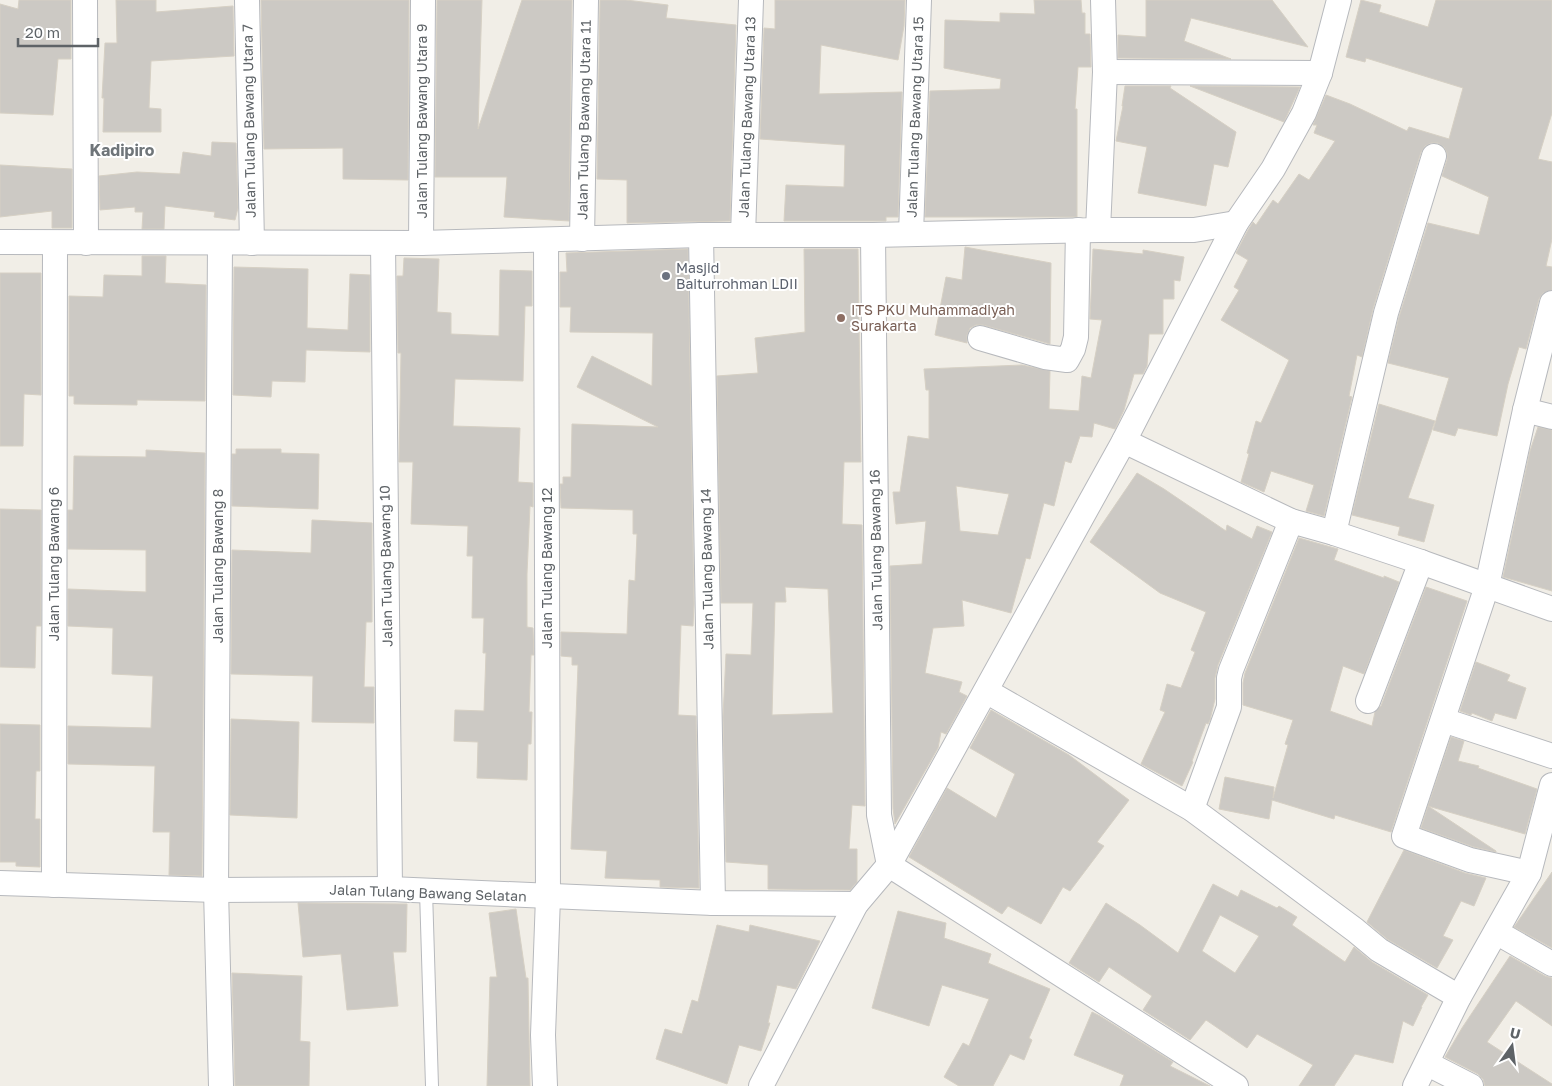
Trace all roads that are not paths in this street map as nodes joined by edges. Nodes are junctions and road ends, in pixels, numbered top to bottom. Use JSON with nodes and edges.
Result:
{"nodes":[{"id":1,"x":85,"y":0,"type":"edge"},
{"id":2,"x":247,"y":0,"type":"edge"},
{"id":3,"x":423,"y":0,"type":"edge"},
{"id":4,"x":586,"y":0,"type":"edge"},
{"id":5,"x":751,"y":0,"type":"edge"},
{"id":6,"x":919,"y":0,"type":"edge"},
{"id":7,"x":1103,"y":0,"type":"edge"},
{"id":8,"x":1339,"y":0,"type":"edge"},
{"id":9,"x":1105,"y":72,"type":"junction"},
{"id":10,"x":1320,"y":73,"type":"junction"},
{"id":11,"x":1434,"y":156,"type":"dead end"},
{"id":12,"x":1236,"y":223,"type":"junction"},
{"id":13,"x":1088,"y":230,"type":"junction"},
{"id":14,"x":743,"y":234,"type":"junction"},
{"id":15,"x":911,"y":234,"type":"junction"},
{"id":16,"x":701,"y":235,"type":"junction"},
{"id":17,"x":872,"y":235,"type":"junction"},
{"id":18,"x":582,"y":239,"type":"junction"},
{"id":19,"x":546,"y":240,"type":"junction"},
{"id":20,"x":0,"y":242,"type":"edge"},
{"id":21,"x":55,"y":242,"type":"junction"},
{"id":22,"x":86,"y":242,"type":"junction"},
{"id":23,"x":220,"y":243,"type":"junction"},
{"id":24,"x":252,"y":243,"type":"junction"},
{"id":25,"x":383,"y":243,"type":"junction"},
{"id":26,"x":422,"y":243,"type":"junction"},
{"id":27,"x":1552,"y":303,"type":"edge"},
{"id":28,"x":980,"y":338,"type":"dead end"},
{"id":29,"x":1545,"y":362,"type":"edge"},
{"id":30,"x":1525,"y":410,"type":"junction"},
{"id":31,"x":1552,"y":417,"type":"edge"},
{"id":32,"x":1124,"y":441,"type":"junction"},
{"id":33,"x":1291,"y":521,"type":"junction"},
{"id":34,"x":1334,"y":533,"type":"junction"},
{"id":35,"x":1421,"y":562,"type":"junction"},
{"id":36,"x":1487,"y":586,"type":"junction"},
{"id":37,"x":1552,"y":609,"type":"edge"},
{"id":38,"x":986,"y":692,"type":"junction"},
{"id":39,"x":1368,"y":700,"type":"dead end"},
{"id":40,"x":1443,"y":720,"type":"junction"},
{"id":41,"x":1552,"y":756,"type":"edge"},
{"id":42,"x":1552,"y":785,"type":"edge"},
{"id":43,"x":1192,"y":809,"type":"junction"},
{"id":44,"x":889,"y":865,"type":"junction"},
{"id":45,"x":1529,"y":873,"type":"junction"},
{"id":46,"x":0,"y":883,"type":"edge"},
{"id":47,"x":54,"y":885,"type":"junction"},
{"id":48,"x":390,"y":889,"type":"junction"},
{"id":49,"x":216,"y":890,"type":"junction"},
{"id":50,"x":426,"y":891,"type":"junction"},
{"id":51,"x":548,"y":896,"type":"junction"},
{"id":52,"x":713,"y":903,"type":"junction"},
{"id":53,"x":856,"y":904,"type":"junction"},
{"id":54,"x":1496,"y":932,"type":"junction"},
{"id":55,"x":1552,"y":964,"type":"edge"},
{"id":56,"x":1460,"y":998,"type":"junction"},
{"id":57,"x":1428,"y":1064,"type":"junction"},
{"id":58,"x":221,"y":1086,"type":"edge"},
{"id":59,"x":432,"y":1086,"type":"edge"},
{"id":60,"x":545,"y":1086,"type":"edge"},
{"id":61,"x":761,"y":1086,"type":"edge"},
{"id":62,"x":1236,"y":1086,"type":"edge"},
{"id":63,"x":1416,"y":1086,"type":"edge"},
{"id":64,"x":1471,"y":1086,"type":"edge"}],
"edges":[{"from":1,"to":22,"type":"street"},
{"from":2,"to":24,"type":"street","name":"Jalan Tulang Bawang Utara 7"},
{"from":3,"to":26,"type":"street","name":"Jalan Tulang Bawang Utara 9"},
{"from":4,"to":18,"type":"street","name":"Jalan Tulang Bawang Utara 11"},
{"from":5,"to":14,"type":"street","name":"Jalan Tulang Bawang Utara 13"},
{"from":6,"to":15,"type":"street","name":"Jalan Tulang Bawang Utara 15"},
{"from":7,"to":9,"type":"street"},
{"from":8,"to":10,"type":"street"},
{"from":9,"to":10,"type":"street"},
{"from":9,"to":13,"type":"street"},
{"from":10,"to":12,"type":"street"},
{"from":11,"to":34,"type":"street"},
{"from":12,"to":13,"type":"street"},
{"from":12,"to":32,"type":"street"},
{"from":13,"to":15,"type":"street"},
{"from":13,"to":28,"type":"street"},
{"from":14,"to":16,"type":"street"},
{"from":14,"to":17,"type":"street"},
{"from":15,"to":17,"type":"street"},
{"from":16,"to":18,"type":"street"},
{"from":16,"to":52,"type":"street","name":"Jalan Tulang Bawang 14"},
{"from":17,"to":44,"type":"street","name":"Jalan Tulang Bawang 16"},
{"from":18,"to":19,"type":"street"},
{"from":19,"to":26,"type":"street"},
{"from":19,"to":51,"type":"street","name":"Jalan Tulang Bawang 12"},
{"from":20,"to":21,"type":"street"},
{"from":21,"to":22,"type":"street"},
{"from":21,"to":47,"type":"street","name":"Jalan Tulang Bawang 6"},
{"from":22,"to":23,"type":"street"},
{"from":23,"to":24,"type":"street"},
{"from":23,"to":49,"type":"street","name":"Jalan Tulang Bawang 8"},
{"from":24,"to":25,"type":"street"},
{"from":25,"to":26,"type":"street"},
{"from":25,"to":48,"type":"street","name":"Jalan Tulang Bawang 10"},
{"from":27,"to":29,"type":"street"},
{"from":29,"to":30,"type":"street"},
{"from":30,"to":31,"type":"street"},
{"from":30,"to":36,"type":"street"},
{"from":32,"to":33,"type":"street"},
{"from":32,"to":38,"type":"street"},
{"from":33,"to":34,"type":"street"},
{"from":33,"to":43,"type":"street"},
{"from":34,"to":35,"type":"street"},
{"from":35,"to":36,"type":"street"},
{"from":35,"to":39,"type":"street"},
{"from":36,"to":37,"type":"street"},
{"from":36,"to":40,"type":"street"},
{"from":38,"to":43,"type":"street"},
{"from":38,"to":44,"type":"street"},
{"from":40,"to":41,"type":"street"},
{"from":40,"to":45,"type":"street"},
{"from":42,"to":45,"type":"street"},
{"from":43,"to":56,"type":"street"},
{"from":44,"to":53,"type":"street"},
{"from":44,"to":62,"type":"street"},
{"from":45,"to":54,"type":"street"},
{"from":46,"to":47,"type":"street","name":"Jalan Tulang Bawang Selatan"},
{"from":47,"to":49,"type":"street","name":"Jalan Tulang Bawang Selatan"},
{"from":48,"to":49,"type":"street","name":"Jalan Tulang Bawang Selatan"},
{"from":48,"to":50,"type":"street","name":"Jalan Tulang Bawang Selatan"},
{"from":49,"to":58,"type":"street","name":"Jalan Tulang Bawang 8"},
{"from":50,"to":51,"type":"street","name":"Jalan Tulang Bawang Selatan"},
{"from":50,"to":59,"type":"lane"},
{"from":51,"to":52,"type":"street","name":"Jalan Tulang Bawang Selatan"},
{"from":51,"to":60,"type":"street","name":"Jalan Tulang Bawang 12"},
{"from":52,"to":53,"type":"street","name":"Jalan Tulang Bawang Selatan"},
{"from":53,"to":61,"type":"street"},
{"from":54,"to":55,"type":"street"},
{"from":54,"to":56,"type":"street"},
{"from":56,"to":57,"type":"street"},
{"from":57,"to":63,"type":"street"},
{"from":57,"to":64,"type":"street"}]}
